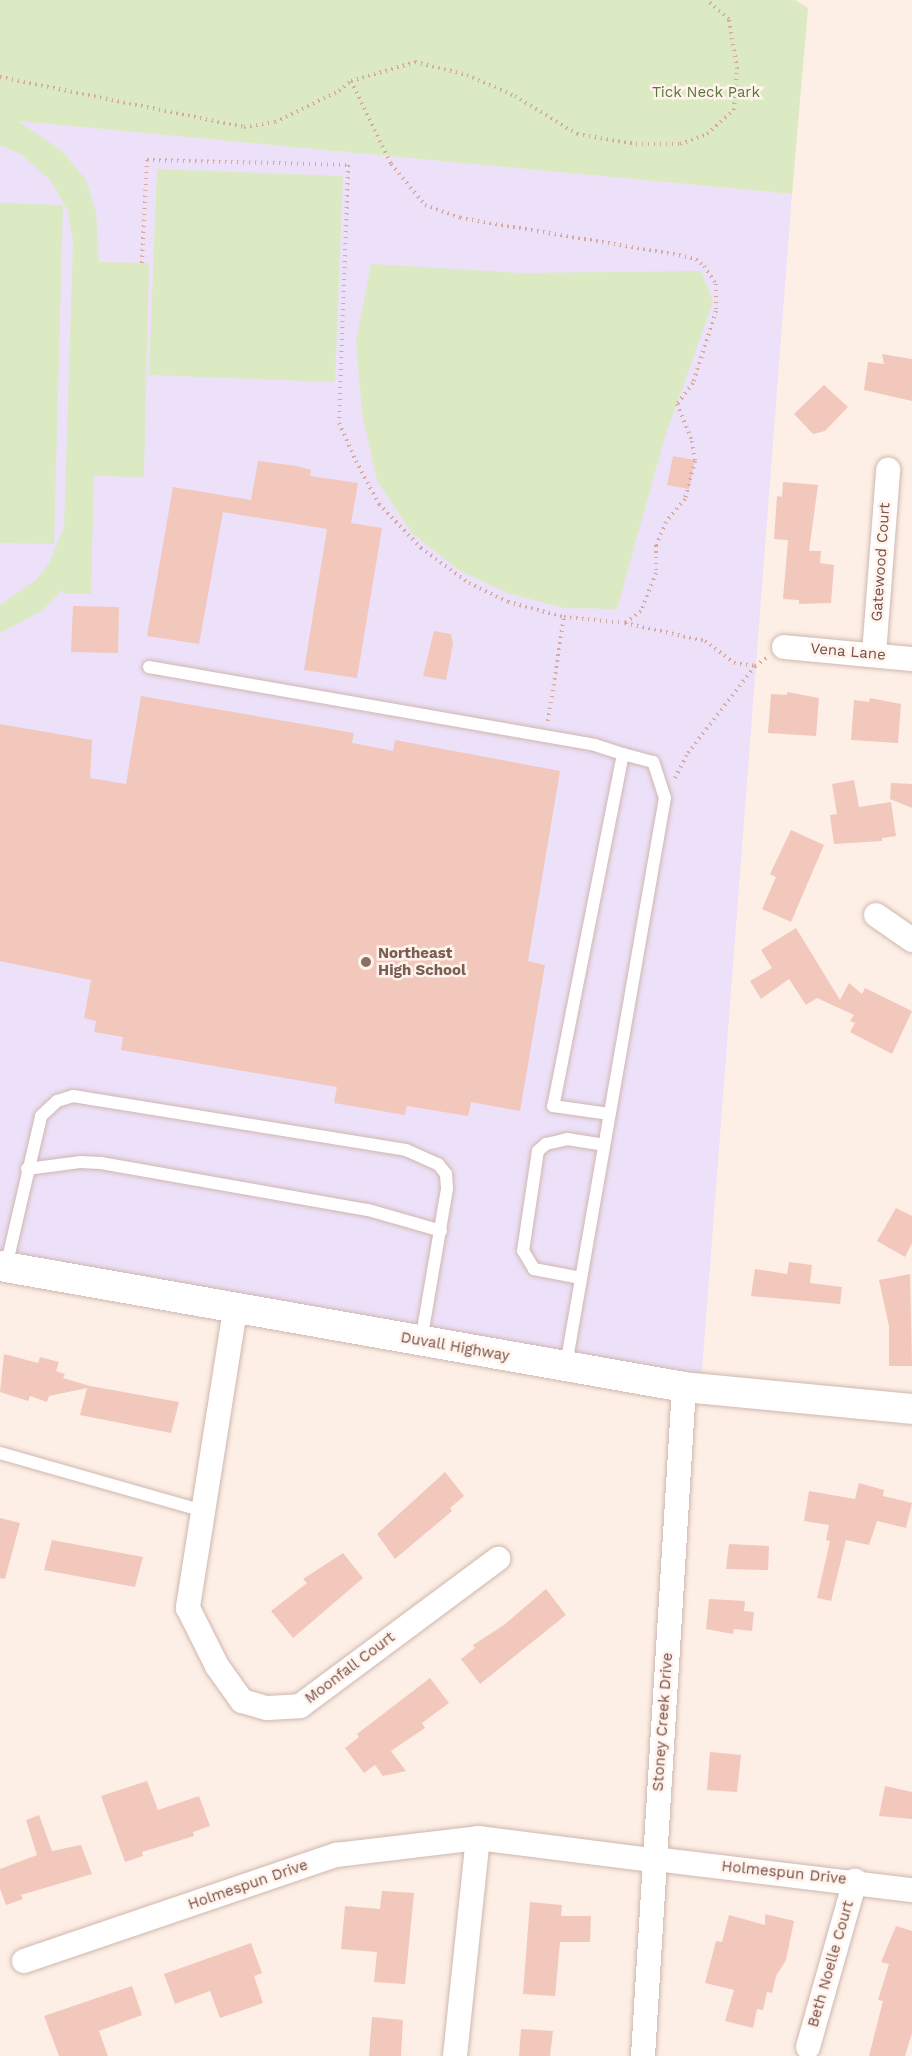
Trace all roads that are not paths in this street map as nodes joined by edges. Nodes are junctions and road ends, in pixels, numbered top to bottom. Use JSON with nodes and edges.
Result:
{"nodes":[{"id":1,"x":888,"y":470,"type":"dead end"},
{"id":2,"x":784,"y":647,"type":"road end"},
{"id":3,"x":874,"y":654,"type":"junction"},
{"id":4,"x":912,"y":658,"type":"edge"},
{"id":5,"x":149,"y":667,"type":"dead end"},
{"id":6,"x":623,"y":754,"type":"junction"},
{"id":7,"x":876,"y":915,"type":"dead end"},
{"id":8,"x":912,"y":940,"type":"edge"},
{"id":9,"x":609,"y":1114,"type":"junction"},
{"id":10,"x":604,"y":1145,"type":"junction"},
{"id":11,"x":27,"y":1170,"type":"junction"},
{"id":12,"x":441,"y":1231,"type":"junction"},
{"id":13,"x":3,"y":1266,"type":"edge"},
{"id":14,"x":581,"y":1278,"type":"junction"},
{"id":15,"x":235,"y":1310,"type":"junction"},
{"id":16,"x":421,"y":1342,"type":"junction"},
{"id":17,"x":566,"y":1366,"type":"junction"},
{"id":18,"x":684,"y":1387,"type":"junction"},
{"id":19,"x":912,"y":1409,"type":"edge"},
{"id":20,"x":0,"y":1454,"type":"edge"},
{"id":21,"x":203,"y":1511,"type":"junction"},
{"id":22,"x":498,"y":1558,"type":"dead end"},
{"id":23,"x":478,"y":1838,"type":"junction"},
{"id":24,"x":654,"y":1859,"type":"junction"},
{"id":25,"x":855,"y":1881,"type":"junction"},
{"id":26,"x":912,"y":1890,"type":"edge"},
{"id":27,"x":24,"y":1961,"type":"dead end"},
{"id":28,"x":808,"y":2047,"type":"dead end"},
{"id":29,"x":455,"y":2056,"type":"edge"},
{"id":30,"x":643,"y":2056,"type":"edge"}],
"edges":[{"from":1,"to":3,"type":"street","name":"Gatewood Court"},
{"from":2,"to":3,"type":"street","name":"Vena Lane"},
{"from":3,"to":4,"type":"street","name":"Vena Lane"},
{"from":5,"to":6,"type":"lane"},
{"from":6,"to":9,"type":"lane"},
{"from":6,"to":9,"type":"lane"},
{"from":7,"to":8,"type":"street"},
{"from":9,"to":10,"type":"lane"},
{"from":10,"to":14,"type":"lane"},
{"from":10,"to":14,"type":"lane"},
{"from":11,"to":12,"type":"lane"},
{"from":11,"to":12,"type":"lane"},
{"from":11,"to":13,"type":"lane"},
{"from":12,"to":16,"type":"lane"},
{"from":13,"to":15,"type":"street","name":"Duvall Highway"},
{"from":14,"to":17,"type":"lane"},
{"from":15,"to":16,"type":"street","name":"Duvall Highway"},
{"from":15,"to":21,"type":"street","name":"Moonfall Court"},
{"from":16,"to":17,"type":"street","name":"Duvall Highway"},
{"from":17,"to":18,"type":"street","name":"Duvall Highway"},
{"from":18,"to":19,"type":"street","name":"Duvall Highway"},
{"from":18,"to":24,"type":"street","name":"Stoney Creek Drive"},
{"from":20,"to":21,"type":"lane"},
{"from":21,"to":22,"type":"street","name":"Moonfall Court"},
{"from":23,"to":24,"type":"street","name":"Holmespun Drive"},
{"from":23,"to":27,"type":"street","name":"Holmespun Drive"},
{"from":23,"to":29,"type":"street"},
{"from":24,"to":25,"type":"street","name":"Holmespun Drive"},
{"from":24,"to":30,"type":"street","name":"Stoney Creek Drive"},
{"from":25,"to":26,"type":"street","name":"Holmespun Drive"},
{"from":25,"to":28,"type":"street","name":"Beth Noelle Court"}]}
